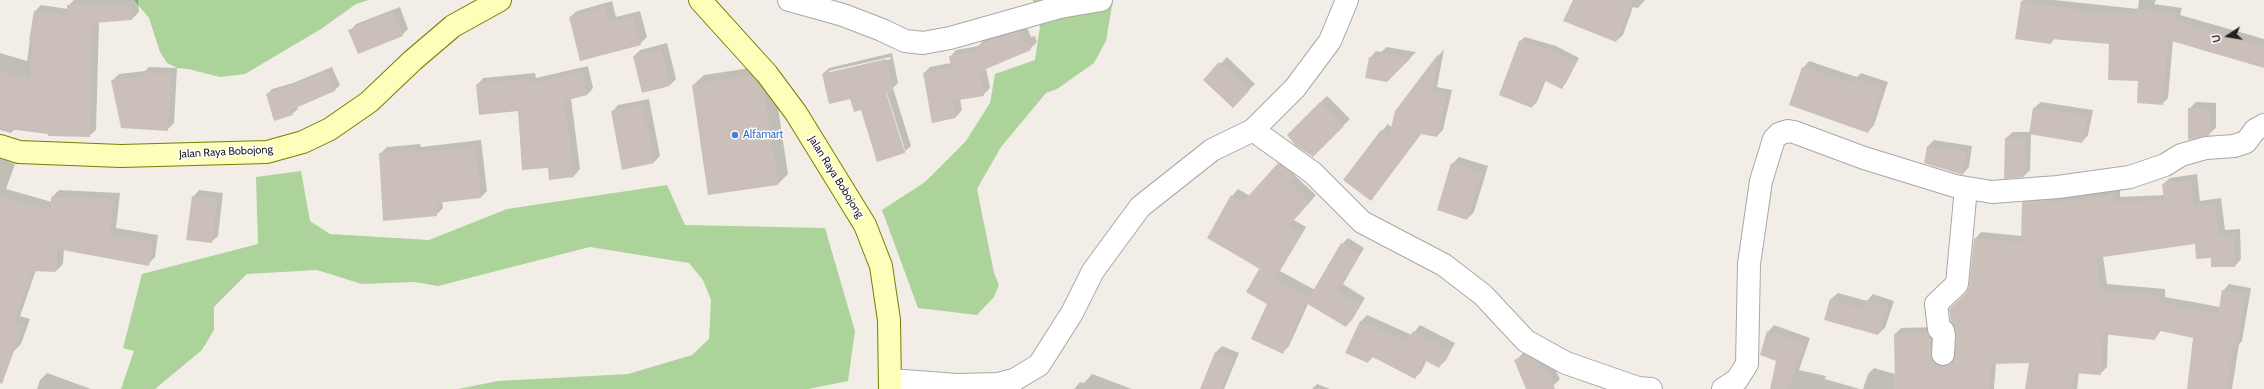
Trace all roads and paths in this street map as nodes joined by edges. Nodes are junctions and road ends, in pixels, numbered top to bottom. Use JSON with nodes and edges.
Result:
{"nodes":[{"id":1,"x":500,"y":0,"type":"edge"},
{"id":2,"x":700,"y":0,"type":"edge"},
{"id":3,"x":790,"y":0,"type":"edge"},
{"id":4,"x":1101,"y":0,"type":"edge"},
{"id":5,"x":1347,"y":0,"type":"edge"},
{"id":6,"x":2264,"y":125,"type":"edge"},
{"id":7,"x":1253,"y":130,"type":"junction"},
{"id":8,"x":0,"y":146,"type":"edge"},
{"id":9,"x":1966,"y":188,"type":"junction"},
{"id":10,"x":1943,"y":354,"type":"dead end"},
{"id":11,"x":890,"y":384,"type":"edge"},
{"id":12,"x":1650,"y":389,"type":"edge"},
{"id":13,"x":1724,"y":389,"type":"edge"}],
"edges":[{"from":1,"to":8,"type":"main road","name":"Jalan Raya Bobojong"},
{"from":2,"to":11,"type":"main road","name":"Jalan Raya Bobojong"},
{"from":3,"to":4,"type":"street"},
{"from":5,"to":7,"type":"street"},
{"from":6,"to":9,"type":"street"},
{"from":7,"to":11,"type":"street"},
{"from":7,"to":12,"type":"street"},
{"from":9,"to":10,"type":"street"},
{"from":9,"to":13,"type":"street"}]}
